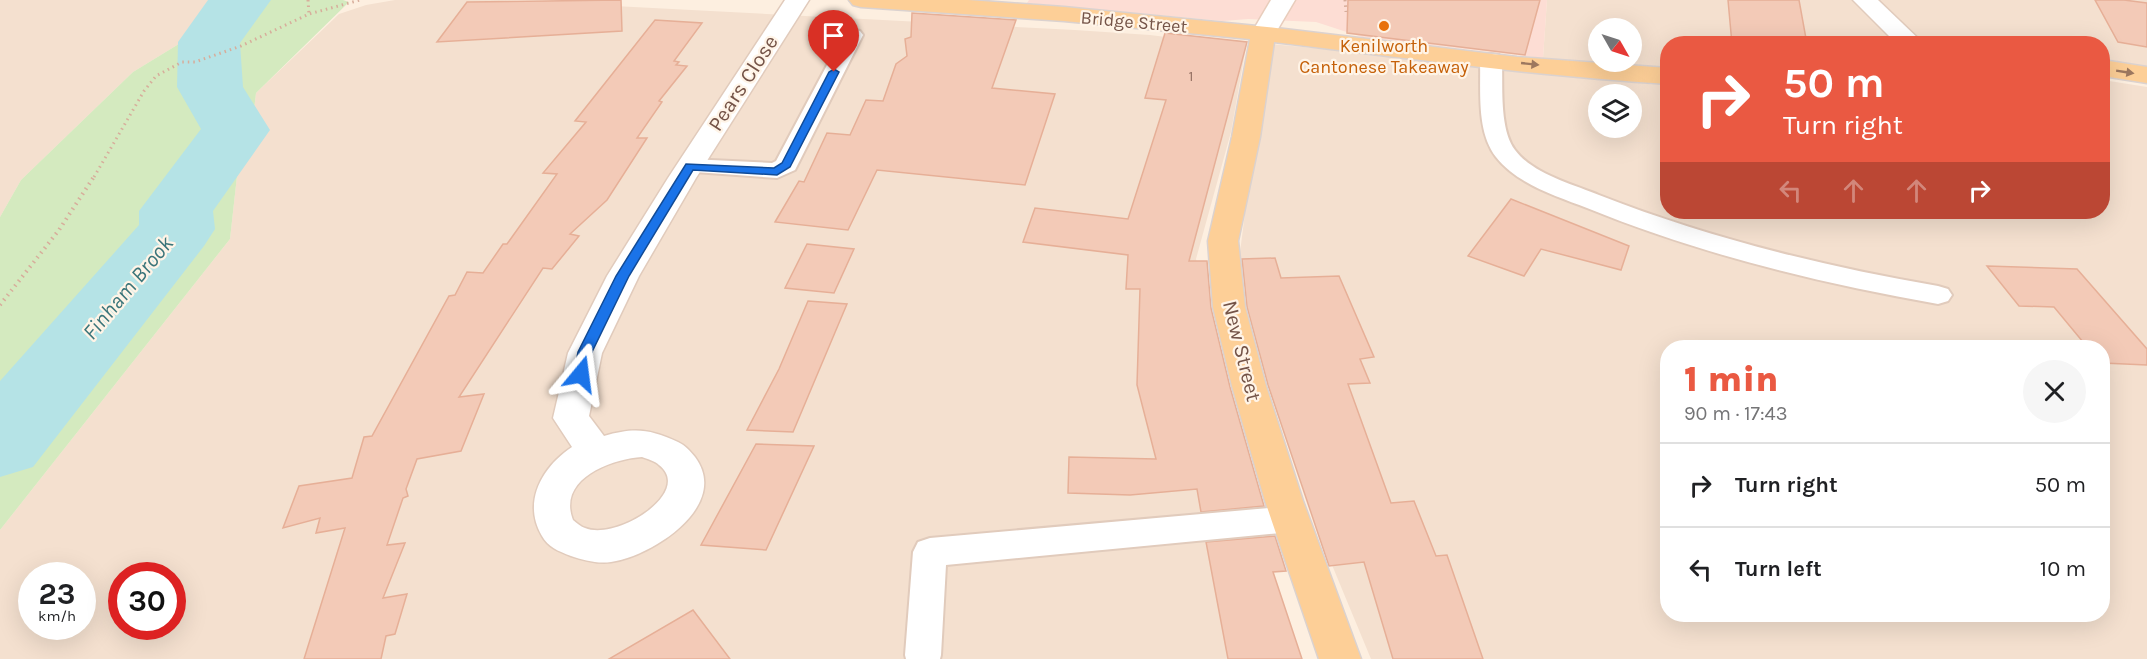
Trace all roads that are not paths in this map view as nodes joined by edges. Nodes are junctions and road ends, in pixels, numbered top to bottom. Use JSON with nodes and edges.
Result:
{"nodes":[{"id":1,"x":797,"y":0,"type":"edge"},
{"id":2,"x":861,"y":0,"type":"edge"},
{"id":3,"x":1283,"y":0,"type":"edge"},
{"id":4,"x":1865,"y":0,"type":"edge"},
{"id":5,"x":1263,"y":34,"type":"junction"},
{"id":6,"x":853,"y":35,"type":"dead end"},
{"id":7,"x":1903,"y":36,"type":"edge"},
{"id":8,"x":1491,"y":60,"type":"junction"},
{"id":9,"x":2110,"y":69,"type":"edge"},
{"id":10,"x":1660,"y":75,"type":"edge"},
{"id":11,"x":2147,"y":75,"type":"edge"},
{"id":12,"x":690,"y":166,"type":"junction"},
{"id":13,"x":1938,"y":295,"type":"dead end"},
{"id":14,"x":596,"y":453,"type":"dead end"},
{"id":15,"x":1291,"y":519,"type":"junction"},
{"id":16,"x":923,"y":655,"type":"dead end"},
{"id":17,"x":1340,"y":659,"type":"edge"}],
"edges":[{"from":1,"to":12,"type":"street","name":"Pears Close"},
{"from":2,"to":5,"type":"main road","name":"Bridge Street"},
{"from":3,"to":5,"type":"street"},
{"from":4,"to":7,"type":"street"},
{"from":5,"to":8,"type":"main road","name":"Bridge Street"},
{"from":5,"to":15,"type":"main road","name":"New Street"},
{"from":6,"to":12,"type":"lane"},
{"from":8,"to":10,"type":"main road","name":"Bridge Street","one_way":true},
{"from":8,"to":13,"type":"lane"},
{"from":9,"to":11,"type":"main road","one_way":true},
{"from":12,"to":14,"type":"street","name":"Pears Close"},
{"from":15,"to":16,"type":"lane"},
{"from":15,"to":17,"type":"main road","name":"New Street"}]}
